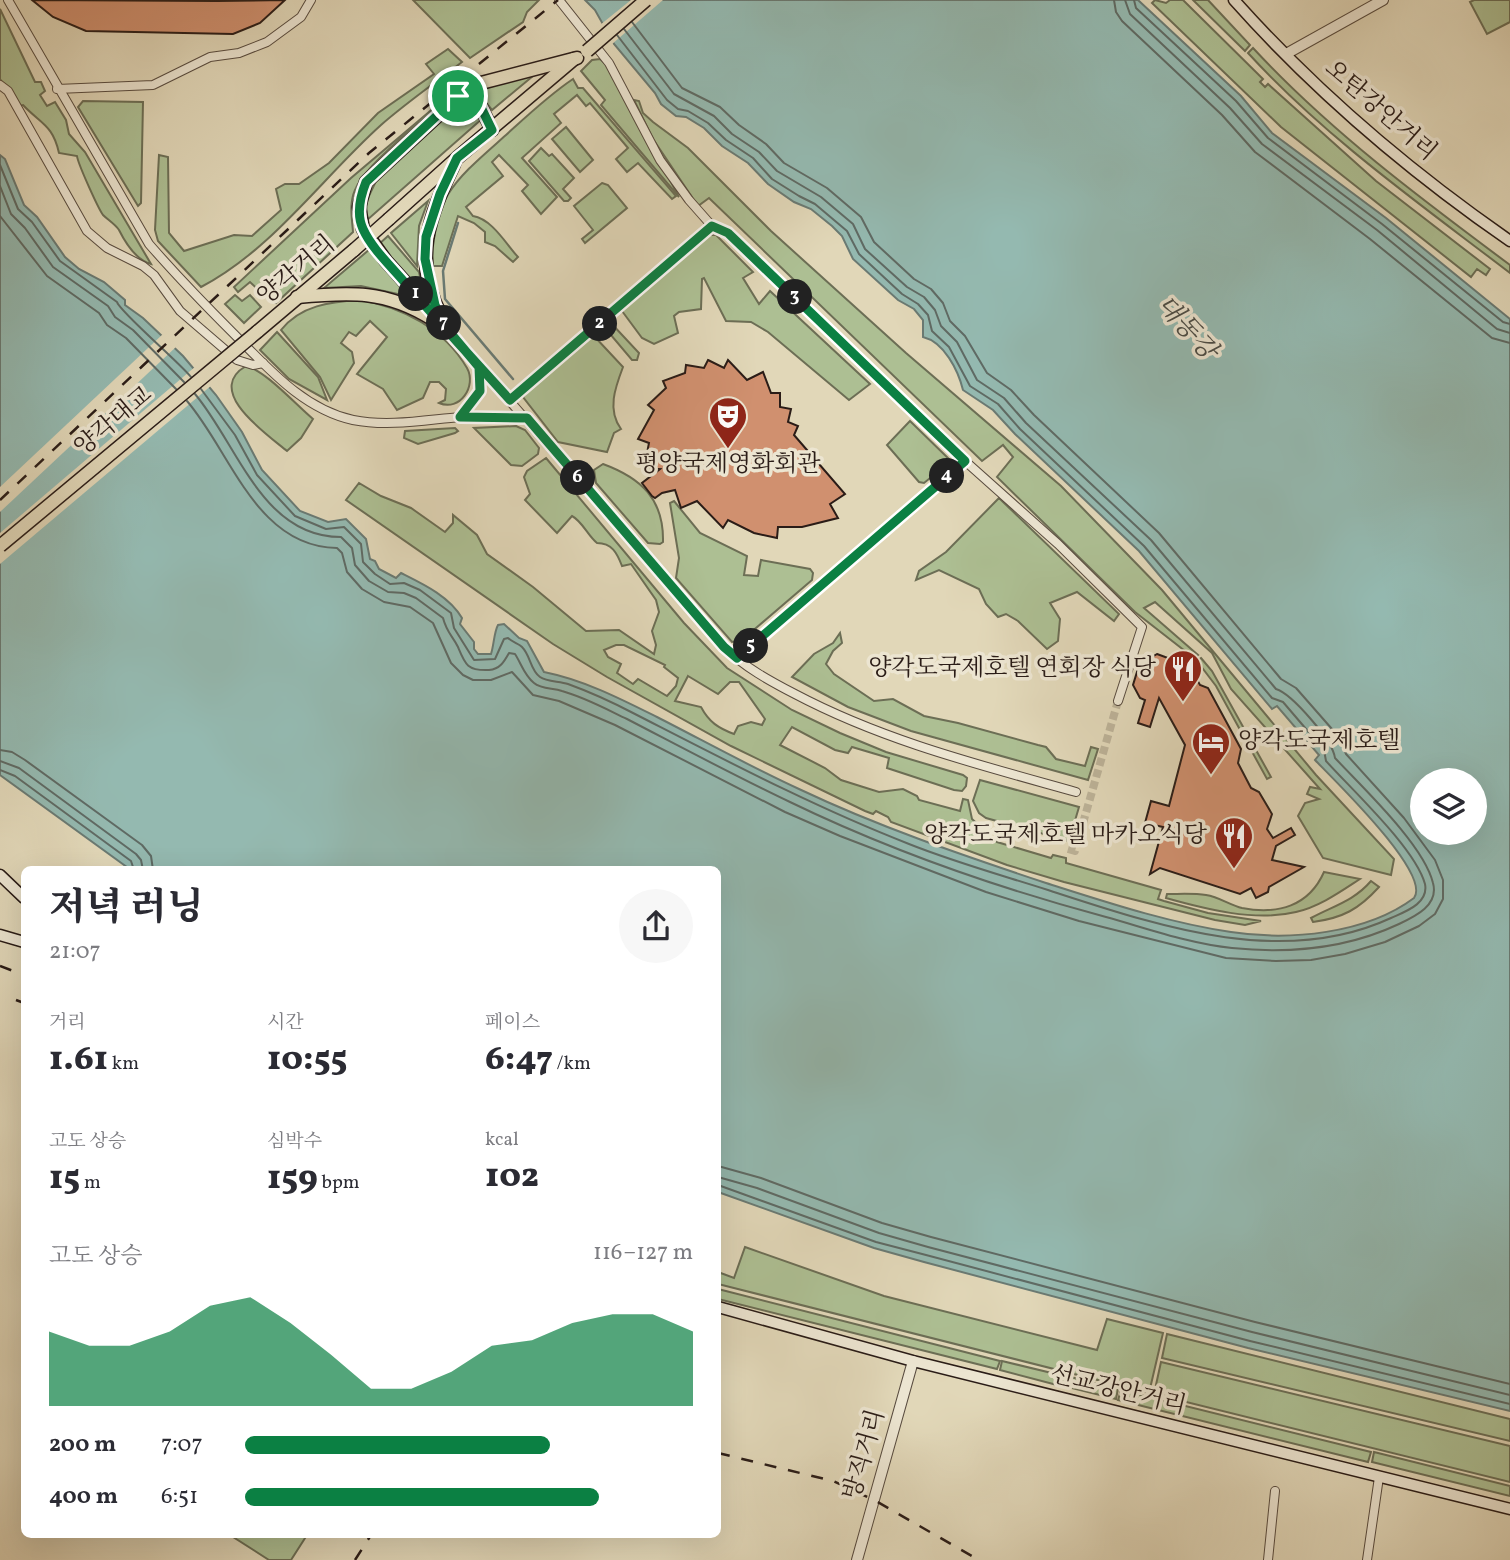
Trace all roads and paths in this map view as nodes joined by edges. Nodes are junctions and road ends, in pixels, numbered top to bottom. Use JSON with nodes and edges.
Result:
{"nodes":[{"id":1,"x":8,"y":0,"type":"edge"},
{"id":2,"x":311,"y":0,"type":"edge"},
{"id":3,"x":559,"y":0,"type":"edge"},
{"id":4,"x":646,"y":0,"type":"edge"},
{"id":5,"x":1234,"y":0,"type":"edge"},
{"id":6,"x":1383,"y":0,"type":"edge"},
{"id":7,"x":582,"y":54,"type":"junction"},
{"id":8,"x":1286,"y":54,"type":"junction"},
{"id":9,"x":0,"y":85,"type":"edge"},
{"id":10,"x":57,"y":89,"type":"junction"},
{"id":11,"x":458,"y":96,"type":"junction"},
{"id":12,"x":492,"y":130,"type":"junction"},
{"id":13,"x":457,"y":158,"type":"junction"},
{"id":14,"x":712,"y":226,"type":"junction"},
{"id":15,"x":1510,"y":241,"type":"edge"},
{"id":16,"x":298,"y":297,"type":"junction"},
{"id":17,"x":447,"y":329,"type":"junction"},
{"id":18,"x":257,"y":332,"type":"joint"},
{"id":19,"x":263,"y":363,"type":"junction"},
{"id":20,"x":479,"y":367,"type":"junction"},
{"id":21,"x":510,"y":400,"type":"junction"},
{"id":22,"x":460,"y":417,"type":"junction"},
{"id":23,"x":527,"y":418,"type":"junction"},
{"id":24,"x":965,"y":461,"type":"junction"},
{"id":25,"x":0,"y":546,"type":"edge"},
{"id":26,"x":737,"y":658,"type":"junction"},
{"id":27,"x":1118,"y":701,"type":"tunnel mouth"},
{"id":28,"x":1076,"y":792,"type":"dead end"},
{"id":29,"x":0,"y":875,"type":"edge"},
{"id":30,"x":21,"y":895,"type":"edge"},
{"id":31,"x":0,"y":935,"type":"edge"},
{"id":32,"x":21,"y":942,"type":"edge"},
{"id":33,"x":721,"y":1308,"type":"edge"},
{"id":34,"x":913,"y":1361,"type":"junction"},
{"id":35,"x":1379,"y":1477,"type":"junction"},
{"id":36,"x":1275,"y":1491,"type":"dead end"},
{"id":37,"x":1510,"y":1509,"type":"edge"},
{"id":38,"x":857,"y":1560,"type":"edge"},
{"id":39,"x":1268,"y":1560,"type":"edge"},
{"id":40,"x":1367,"y":1560,"type":"edge"}],
"edges":[{"from":1,"to":10,"type":"street"},
{"from":2,"to":10,"type":"street"},
{"from":3,"to":14,"type":"street"},
{"from":4,"to":7,"type":"main road","bridge":true},
{"from":5,"to":8,"type":"main road","name":"오탄강안거리"},
{"from":6,"to":8,"type":"street"},
{"from":7,"to":11,"type":"main road"},
{"from":7,"to":12,"type":"main road","name":"양각거리"},
{"from":8,"to":15,"type":"main road","name":"오탄강안거리"},
{"from":9,"to":19,"type":"street"},
{"from":10,"to":19,"type":"street"},
{"from":11,"to":12,"type":"main road"},
{"from":11,"to":17,"type":"main road"},
{"from":12,"to":13,"type":"main road","name":"양각거리"},
{"from":13,"to":16,"type":"main road","name":"양각거리","bridge":true},
{"from":13,"to":17,"type":"main road"},
{"from":14,"to":21,"type":"street"},
{"from":14,"to":24,"type":"street"},
{"from":16,"to":17,"type":"main road"},
{"from":16,"to":18,"type":"main road","name":"양각거리"},
{"from":17,"to":20,"type":"street"},
{"from":18,"to":25,"type":"main road","name":"양각대교","bridge":true},
{"from":19,"to":22,"type":"street"},
{"from":20,"to":21,"type":"street"},
{"from":20,"to":22,"type":"street"},
{"from":21,"to":23,"type":"street"},
{"from":22,"to":23,"type":"street"},
{"from":23,"to":26,"type":"street"},
{"from":24,"to":26,"type":"street"},
{"from":24,"to":27,"type":"street"},
{"from":26,"to":28,"type":"street"},
{"from":29,"to":30,"type":"main road"},
{"from":31,"to":32,"type":"main road"},
{"from":33,"to":34,"type":"main road","name":"선교강안거리"},
{"from":34,"to":35,"type":"main road","name":"선교강안거리"},
{"from":34,"to":38,"type":"street","name":"방직거리"},
{"from":35,"to":37,"type":"main road","name":"선교강안거리"},
{"from":35,"to":40,"type":"street"},
{"from":36,"to":39,"type":"street"}]}
